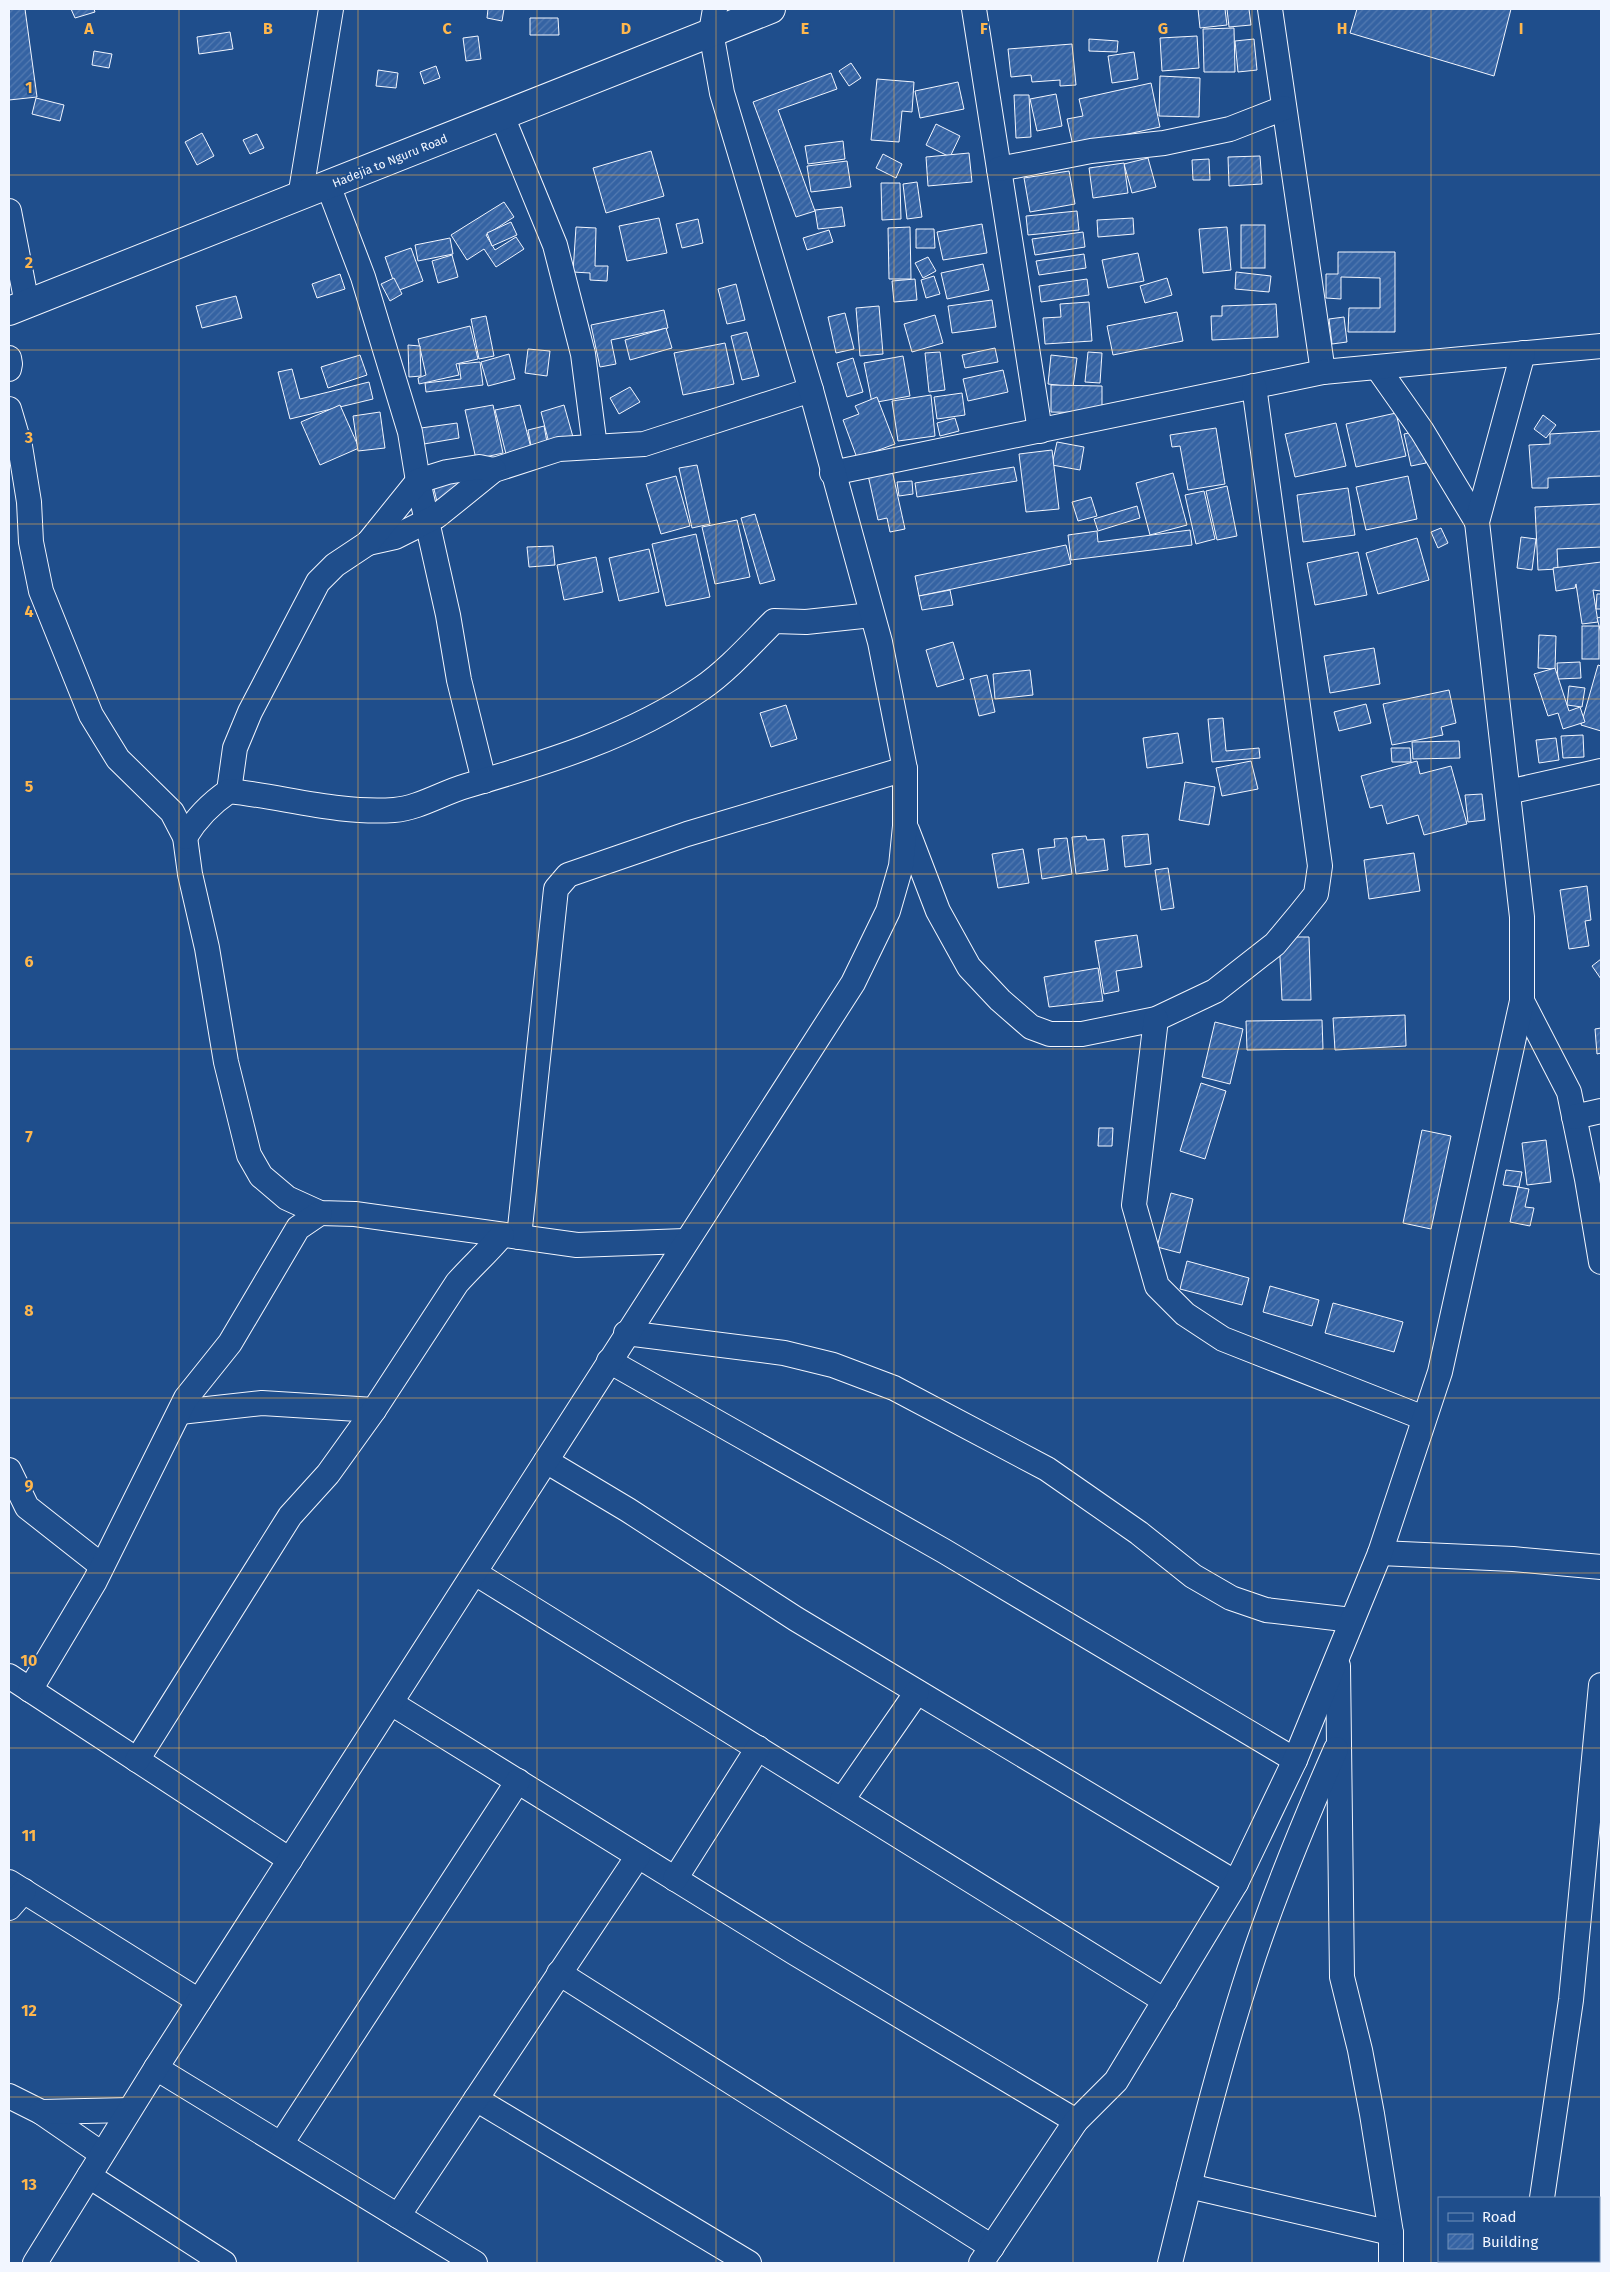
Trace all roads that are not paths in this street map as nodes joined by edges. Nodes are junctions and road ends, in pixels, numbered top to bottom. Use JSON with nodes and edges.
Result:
{"nodes":[{"id":1,"x":331,"y":9,"type":"edge"},
{"id":2,"x":771,"y":9,"type":"edge"},
{"id":3,"x":974,"y":9,"type":"edge"},
{"id":4,"x":1270,"y":9,"type":"edge"},
{"id":5,"x":713,"y":20,"type":"edge"},
{"id":6,"x":1284,"y":108,"type":"junction"},
{"id":7,"x":502,"y":116,"type":"junction"},
{"id":8,"x":999,"y":169,"type":"junction"},
{"id":9,"x":328,"y":185,"type":"junction"},
{"id":10,"x":300,"y":197,"type":"junction"},
{"id":11,"x":9,"y":211,"type":"edge"},
{"id":12,"x":18,"y":308,"type":"edge"},
{"id":13,"x":1601,"y":346,"type":"edge"},
{"id":14,"x":1523,"y":353,"type":"junction"},
{"id":15,"x":9,"y":358,"type":"edge"},
{"id":16,"x":1377,"y":367,"type":"junction"},
{"id":17,"x":9,"y":369,"type":"edge"},
{"id":18,"x":1323,"y":372,"type":"junction"},
{"id":19,"x":1254,"y":386,"type":"junction"},
{"id":20,"x":811,"y":390,"type":"junction"},
{"id":21,"x":9,"y":409,"type":"edge"},
{"id":22,"x":1040,"y":431,"type":"junction"},
{"id":23,"x":595,"y":447,"type":"junction"},
{"id":24,"x":494,"y":470,"type":"junction"},
{"id":25,"x":832,"y":473,"type":"junction"},
{"id":26,"x":418,"y":480,"type":"junction"},
{"id":27,"x":428,"y":520,"type":"junction"},
{"id":28,"x":1477,"y":522,"type":"junction"},
{"id":29,"x":368,"y":543,"type":"junction"},
{"id":30,"x":872,"y":615,"type":"junction"},
{"id":31,"x":905,"y":769,"type":"junction"},
{"id":32,"x":1601,"y":772,"type":"edge"},
{"id":33,"x":484,"y":781,"type":"junction"},
{"id":34,"x":230,"y":790,"type":"junction"},
{"id":35,"x":1508,"y":792,"type":"junction"},
{"id":36,"x":905,"y":826,"type":"junction"},
{"id":37,"x":185,"y":837,"type":"junction"},
{"id":38,"x":1522,"y":1002,"type":"junction"},
{"id":39,"x":1156,"y":1019,"type":"junction"},
{"id":40,"x":1601,"y":1111,"type":"edge"},
{"id":41,"x":1574,"y":1117,"type":"junction"},
{"id":42,"x":320,"y":1213,"type":"junction"},
{"id":43,"x":511,"y":1236,"type":"junction"},
{"id":44,"x":686,"y":1241,"type":"junction"},
{"id":45,"x":1601,"y":1262,"type":"edge"},
{"id":46,"x":626,"y":1333,"type":"junction"},
{"id":47,"x":609,"y":1361,"type":"junction"},
{"id":48,"x":374,"y":1410,"type":"junction"},
{"id":49,"x":180,"y":1412,"type":"junction"},
{"id":50,"x":1424,"y":1418,"type":"junction"},
{"id":51,"x":546,"y":1461,"type":"junction"},
{"id":52,"x":9,"y":1470,"type":"edge"},
{"id":53,"x":1380,"y":1553,"type":"junction"},
{"id":54,"x":102,"y":1566,"type":"junction"},
{"id":55,"x":1601,"y":1567,"type":"edge"},
{"id":56,"x":475,"y":1573,"type":"junction"},
{"id":57,"x":1352,"y":1620,"type":"junction"},
{"id":58,"x":1337,"y":1657,"type":"junction"},
{"id":59,"x":9,"y":1676,"type":"edge"},
{"id":60,"x":1601,"y":1685,"type":"edge"},
{"id":61,"x":30,"y":1690,"type":"junction"},
{"id":62,"x":917,"y":1692,"type":"junction"},
{"id":63,"x":391,"y":1703,"type":"junction"},
{"id":64,"x":1339,"y":1741,"type":"junction"},
{"id":65,"x":758,"y":1748,"type":"junction"},
{"id":66,"x":137,"y":1760,"type":"junction"},
{"id":67,"x":1296,"y":1760,"type":"junction"},
{"id":68,"x":518,"y":1781,"type":"junction"},
{"id":69,"x":842,"y":1800,"type":"junction"},
{"id":70,"x":638,"y":1856,"type":"junction"},
{"id":71,"x":290,"y":1860,"type":"junction"},
{"id":72,"x":675,"y":1879,"type":"junction"},
{"id":73,"x":1236,"y":1883,"type":"junction"},
{"id":74,"x":14,"y":1894,"type":"edge"},
{"id":75,"x":559,"y":1973,"type":"junction"},
{"id":76,"x":1165,"y":2001,"type":"junction"},
{"id":77,"x":199,"y":2002,"type":"junction"},
{"id":78,"x":156,"y":2068,"type":"junction"},
{"id":79,"x":9,"y":2096,"type":"edge"},
{"id":80,"x":476,"y":2099,"type":"junction"},
{"id":81,"x":130,"y":2110,"type":"junction"},
{"id":82,"x":40,"y":2112,"type":"junction"},
{"id":83,"x":1076,"y":2121,"type":"junction"},
{"id":84,"x":281,"y":2144,"type":"junction"},
{"id":85,"x":102,"y":2154,"type":"junction"},
{"id":86,"x":89,"y":2176,"type":"junction"},
{"id":87,"x":1189,"y":2186,"type":"junction"},
{"id":88,"x":1542,"y":2197,"type":"edge"},
{"id":89,"x":398,"y":2216,"type":"junction"},
{"id":90,"x":1391,"y":2233,"type":"junction"},
{"id":91,"x":986,"y":2255,"type":"edge"},
{"id":92,"x":35,"y":2263,"type":"edge"},
{"id":93,"x":224,"y":2263,"type":"edge"},
{"id":94,"x":476,"y":2263,"type":"edge"},
{"id":95,"x":749,"y":2263,"type":"edge"},
{"id":96,"x":1170,"y":2263,"type":"edge"},
{"id":97,"x":1391,"y":2263,"type":"edge"}],
"edges":[{"from":1,"to":10,"type":"street"},
{"from":2,"to":5,"type":"main road","name":"Hadejia to Nguru Road"},
{"from":3,"to":8,"type":"street"},
{"from":4,"to":6,"type":"street"},
{"from":5,"to":7,"type":"main road","name":"Hadejia to Nguru Road"},
{"from":5,"to":20,"type":"street"},
{"from":6,"to":8,"type":"street"},
{"from":6,"to":18,"type":"street"},
{"from":7,"to":9,"type":"main road","name":"Hadejia to Nguru Road"},
{"from":7,"to":23,"type":"street"},
{"from":8,"to":22,"type":"street"},
{"from":9,"to":10,"type":"main road","name":"Hadejia to Nguru Road"},
{"from":9,"to":26,"type":"street"},
{"from":10,"to":12,"type":"main road","name":"Hadejia to Nguru Road"},
{"from":11,"to":12,"type":"street"},
{"from":13,"to":14,"type":"street"},
{"from":14,"to":16,"type":"street"},
{"from":14,"to":28,"type":"street"},
{"from":15,"to":17,"type":"street"},
{"from":16,"to":18,"type":"street"},
{"from":16,"to":28,"type":"street"},
{"from":18,"to":19,"type":"street"},
{"from":19,"to":22,"type":"street"},
{"from":19,"to":39,"type":"street"},
{"from":20,"to":23,"type":"street"},
{"from":20,"to":25,"type":"street"},
{"from":21,"to":37,"type":"street"},
{"from":22,"to":25,"type":"street"},
{"from":23,"to":24,"type":"street"},
{"from":24,"to":26,"type":"street"},
{"from":24,"to":27,"type":"street"},
{"from":25,"to":30,"type":"street"},
{"from":26,"to":27,"type":"street"},
{"from":26,"to":29,"type":"street"},
{"from":27,"to":29,"type":"street"},
{"from":27,"to":33,"type":"street"},
{"from":28,"to":35,"type":"street"},
{"from":29,"to":34,"type":"street"},
{"from":30,"to":31,"type":"street"},
{"from":30,"to":33,"type":"street"},
{"from":31,"to":36,"type":"street"},
{"from":31,"to":43,"type":"street"},
{"from":32,"to":35,"type":"street"},
{"from":33,"to":34,"type":"street"},
{"from":34,"to":37,"type":"street"},
{"from":35,"to":38,"type":"street"},
{"from":36,"to":39,"type":"street"},
{"from":36,"to":44,"type":"street"},
{"from":37,"to":42,"type":"street"},
{"from":38,"to":41,"type":"street"},
{"from":38,"to":50,"type":"street"},
{"from":39,"to":50,"type":"street"},
{"from":40,"to":41,"type":"street"},
{"from":41,"to":45,"type":"street"},
{"from":42,"to":43,"type":"street"},
{"from":42,"to":49,"type":"street"},
{"from":43,"to":44,"type":"street"},
{"from":43,"to":48,"type":"street"},
{"from":44,"to":46,"type":"street"},
{"from":46,"to":47,"type":"street"},
{"from":46,"to":57,"type":"street"},
{"from":47,"to":51,"type":"street"},
{"from":47,"to":67,"type":"street"},
{"from":48,"to":49,"type":"street"},
{"from":48,"to":66,"type":"street"},
{"from":49,"to":54,"type":"street"},
{"from":50,"to":53,"type":"street"},
{"from":51,"to":56,"type":"street"},
{"from":51,"to":62,"type":"street"},
{"from":52,"to":54,"type":"street"},
{"from":53,"to":55,"type":"street"},
{"from":53,"to":57,"type":"street"},
{"from":54,"to":61,"type":"street"},
{"from":56,"to":63,"type":"street"},
{"from":56,"to":65,"type":"street"},
{"from":57,"to":58,"type":"street"},
{"from":58,"to":64,"type":"street"},
{"from":58,"to":67,"type":"street"},
{"from":59,"to":61,"type":"street"},
{"from":60,"to":88,"type":"street"},
{"from":61,"to":66,"type":"street"},
{"from":62,"to":69,"type":"street"},
{"from":62,"to":73,"type":"street"},
{"from":63,"to":68,"type":"street"},
{"from":63,"to":71,"type":"street"},
{"from":64,"to":87,"type":"street"},
{"from":64,"to":90,"type":"street"},
{"from":65,"to":69,"type":"street"},
{"from":65,"to":72,"type":"street"},
{"from":66,"to":71,"type":"street"},
{"from":67,"to":73,"type":"street"},
{"from":68,"to":70,"type":"street"},
{"from":68,"to":84,"type":"street"},
{"from":69,"to":76,"type":"street"},
{"from":70,"to":72,"type":"street"},
{"from":70,"to":75,"type":"street"},
{"from":71,"to":77,"type":"street"},
{"from":72,"to":83,"type":"street"},
{"from":73,"to":76,"type":"street"},
{"from":74,"to":77,"type":"street"},
{"from":75,"to":80,"type":"street"},
{"from":75,"to":91,"type":"street"},
{"from":76,"to":83,"type":"street"},
{"from":77,"to":78,"type":"street"},
{"from":78,"to":81,"type":"street"},
{"from":78,"to":84,"type":"street"},
{"from":79,"to":82,"type":"street"},
{"from":80,"to":89,"type":"street"},
{"from":80,"to":95,"type":"street"},
{"from":81,"to":82,"type":"street"},
{"from":81,"to":85,"type":"street"},
{"from":82,"to":85,"type":"street"},
{"from":83,"to":91,"type":"street"},
{"from":84,"to":89,"type":"street"},
{"from":85,"to":86,"type":"street"},
{"from":86,"to":92,"type":"street"},
{"from":86,"to":93,"type":"street"},
{"from":87,"to":90,"type":"street"},
{"from":87,"to":96,"type":"street"},
{"from":89,"to":94,"type":"street"},
{"from":90,"to":97,"type":"street"}]}
